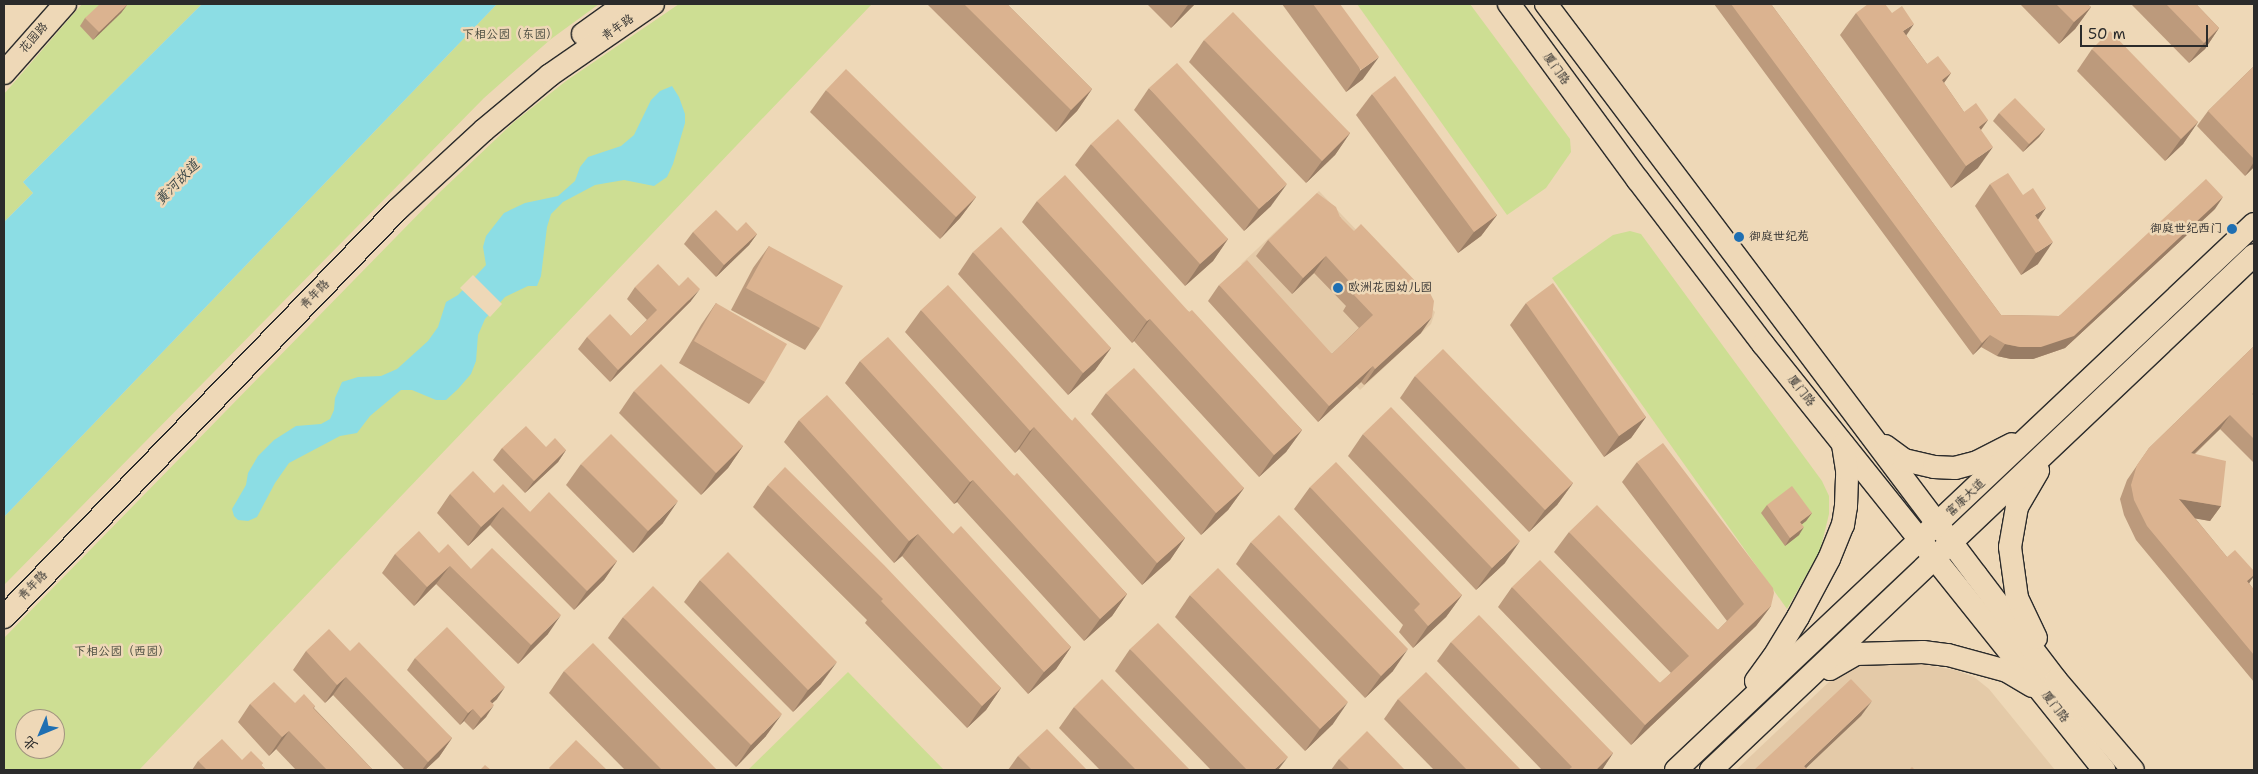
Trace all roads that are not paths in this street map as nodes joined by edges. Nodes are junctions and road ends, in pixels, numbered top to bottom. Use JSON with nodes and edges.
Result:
{"nodes":[{"id":1,"x":65,"y":4,"type":"edge"},
{"id":2,"x":625,"y":4,"type":"edge"},
{"id":3,"x":653,"y":4,"type":"edge"},
{"id":4,"x":1509,"y":4,"type":"edge"},
{"id":5,"x":1546,"y":4,"type":"edge"},
{"id":6,"x":4,"y":72,"type":"edge"},
{"id":7,"x":2254,"y":224,"type":"edge"},
{"id":8,"x":2254,"y":255,"type":"edge"},
{"id":9,"x":2042,"y":424,"type":"junction"},
{"id":10,"x":1868,"y":433,"type":"junction"},
{"id":11,"x":2056,"y":443,"type":"junction"},
{"id":12,"x":1842,"y":444,"type":"junction"},
{"id":13,"x":1938,"y":525,"type":"junction"},
{"id":14,"x":1920,"y":541,"type":"junction"},
{"id":15,"x":1951,"y":542,"type":"junction"},
{"id":16,"x":1934,"y":558,"type":"junction"},
{"id":17,"x":4,"y":601,"type":"edge"},
{"id":18,"x":4,"y":617,"type":"edge"},
{"id":19,"x":2050,"y":686,"type":"junction"},
{"id":20,"x":1726,"y":723,"type":"junction"},
{"id":21,"x":1744,"y":739,"type":"junction"},
{"id":22,"x":1676,"y":770,"type":"edge"},
{"id":23,"x":1711,"y":770,"type":"edge"},
{"id":24,"x":2104,"y":770,"type":"edge"},
{"id":25,"x":2133,"y":770,"type":"edge"}],
"edges":[{"from":1,"to":6,"type":"street","name":"花园路"},
{"from":2,"to":17,"type":"street","name":"青年路"},
{"from":3,"to":18,"type":"street","name":"青年路"},
{"from":4,"to":12,"type":"street","name":"厦门路"},
{"from":5,"to":10,"type":"street","name":"厦门路"},
{"from":7,"to":9,"type":"street","name":"富康大道"},
{"from":8,"to":11,"type":"street","name":"富康大道"},
{"from":9,"to":10,"type":"street"},
{"from":9,"to":13,"type":"street","name":"富康大道"},
{"from":10,"to":13,"type":"street","name":"厦门路"},
{"from":11,"to":15,"type":"street","name":"富康大道"},
{"from":11,"to":19,"type":"street"},
{"from":12,"to":14,"type":"street","name":"厦门路"},
{"from":12,"to":20,"type":"street"},
{"from":13,"to":14,"type":"street","name":"富康大道"},
{"from":13,"to":15,"type":"street","name":"厦门路"},
{"from":14,"to":16,"type":"street","name":"厦门路"},
{"from":14,"to":20,"type":"street","name":"富康大道"},
{"from":15,"to":16,"type":"street","name":"富康大道"},
{"from":15,"to":19,"type":"street","name":"厦门路"},
{"from":16,"to":19,"type":"street","name":"厦门路"},
{"from":16,"to":21,"type":"street","name":"富康大道"},
{"from":19,"to":21,"type":"street"},
{"from":19,"to":24,"type":"street","name":"厦门路"},
{"from":19,"to":25,"type":"street","name":"厦门路"},
{"from":20,"to":22,"type":"street","name":"富康大道"},
{"from":21,"to":23,"type":"street","name":"富康大道"}]}
